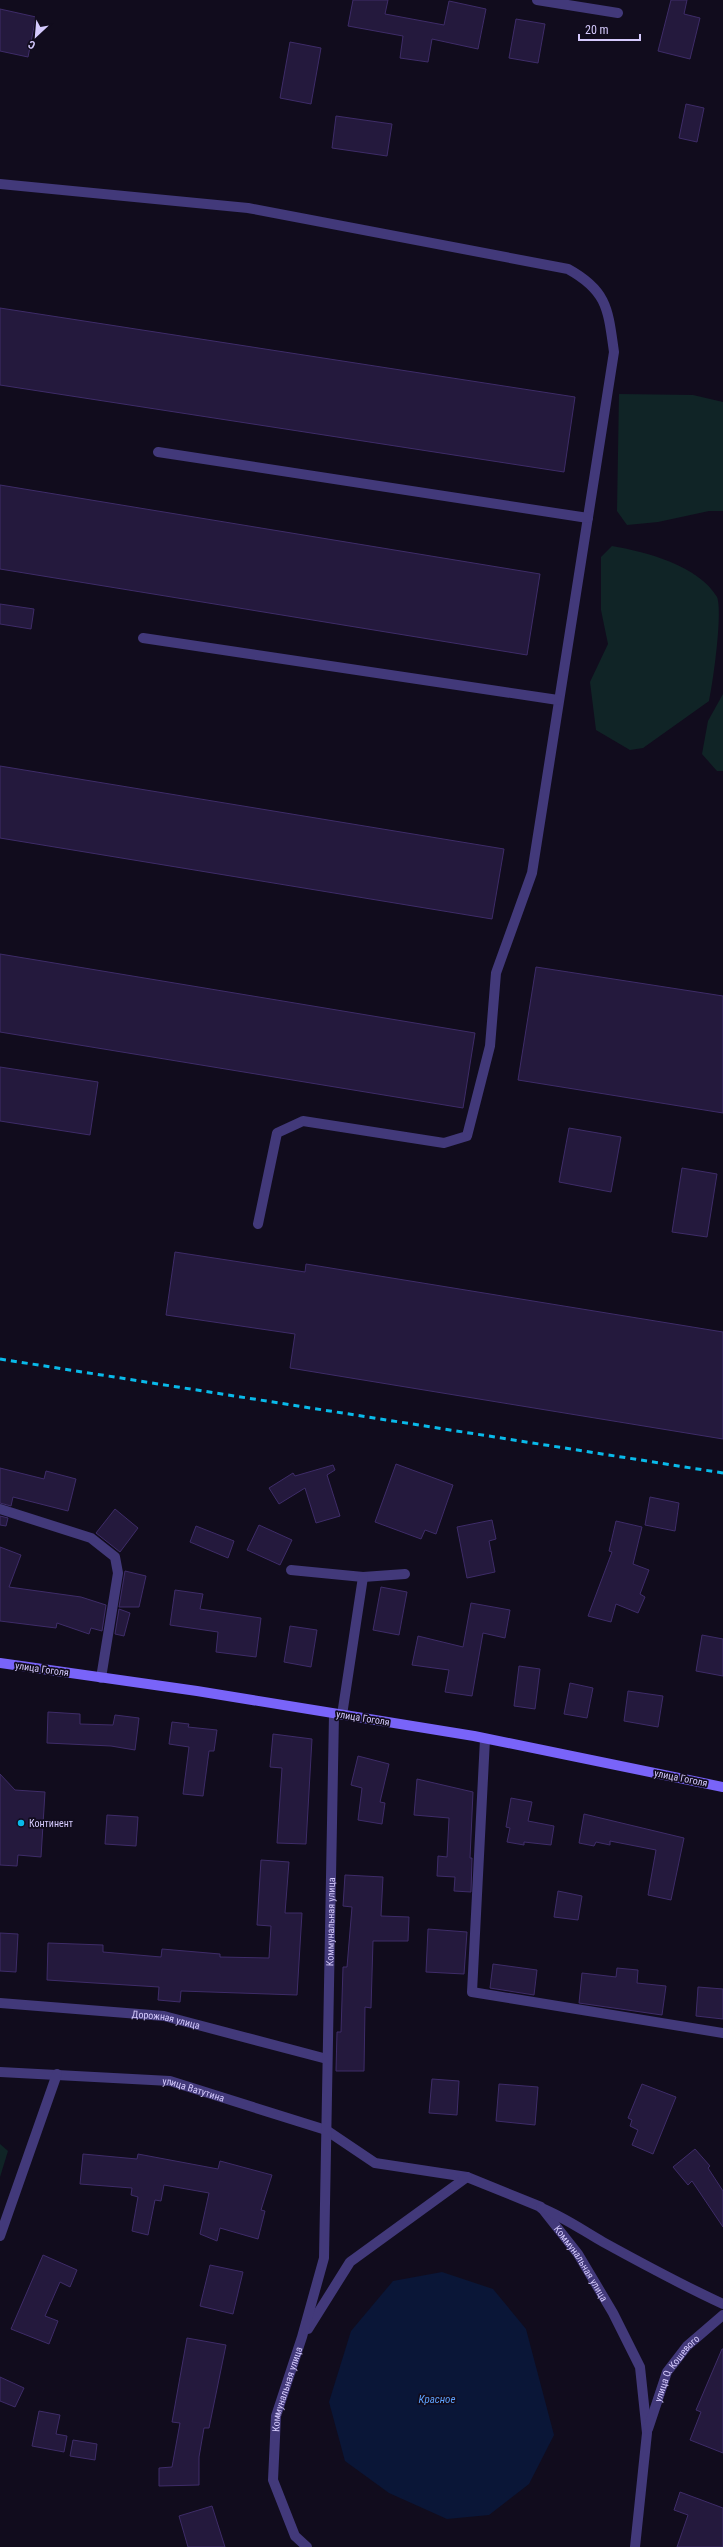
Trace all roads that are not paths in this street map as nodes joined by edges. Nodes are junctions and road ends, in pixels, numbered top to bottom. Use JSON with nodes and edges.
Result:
{"nodes":[{"id":1,"x":537,"y":0,"type":"edge"},
{"id":2,"x":618,"y":12,"type":"dead end"},
{"id":3,"x":0,"y":184,"type":"edge"},
{"id":4,"x":158,"y":452,"type":"dead end"},
{"id":5,"x":588,"y":518,"type":"junction"},
{"id":6,"x":143,"y":638,"type":"dead end"},
{"id":7,"x":558,"y":700,"type":"junction"},
{"id":8,"x":258,"y":1224,"type":"dead end"},
{"id":9,"x":0,"y":1509,"type":"edge"},
{"id":10,"x":291,"y":1570,"type":"dead end"},
{"id":11,"x":405,"y":1574,"type":"dead end"},
{"id":12,"x":363,"y":1577,"type":"junction"},
{"id":13,"x":0,"y":1663,"type":"edge"},
{"id":14,"x":101,"y":1678,"type":"junction"},
{"id":15,"x":338,"y":1715,"type":"junction"},
{"id":16,"x":486,"y":1739,"type":"junction"},
{"id":17,"x":723,"y":1787,"type":"edge"},
{"id":18,"x":0,"y":2003,"type":"edge"},
{"id":19,"x":723,"y":2033,"type":"edge"},
{"id":20,"x":327,"y":2059,"type":"junction"},
{"id":21,"x":0,"y":2072,"type":"edge"},
{"id":22,"x":56,"y":2074,"type":"junction"},
{"id":23,"x":326,"y":2130,"type":"junction"},
{"id":24,"x":467,"y":2177,"type":"junction"},
{"id":25,"x":541,"y":2207,"type":"junction"},
{"id":26,"x":0,"y":2236,"type":"edge"},
{"id":27,"x":723,"y":2304,"type":"edge"},
{"id":28,"x":723,"y":2315,"type":"edge"},
{"id":29,"x":302,"y":2338,"type":"junction"},
{"id":30,"x":647,"y":2433,"type":"junction"},
{"id":31,"x":307,"y":2547,"type":"edge"},
{"id":32,"x":635,"y":2547,"type":"edge"}],
"edges":[{"from":1,"to":2,"type":"street"},
{"from":3,"to":5,"type":"street"},
{"from":4,"to":5,"type":"street"},
{"from":5,"to":7,"type":"street"},
{"from":6,"to":7,"type":"street"},
{"from":7,"to":8,"type":"street"},
{"from":9,"to":14,"type":"street"},
{"from":10,"to":12,"type":"street"},
{"from":11,"to":12,"type":"street"},
{"from":12,"to":15,"type":"street","name":"Коммунальная улица"},
{"from":13,"to":14,"type":"main road","name":"улица Гоголя"},
{"from":14,"to":15,"type":"main road","name":"улица Гоголя"},
{"from":15,"to":16,"type":"main road","name":"улица Гоголя"},
{"from":15,"to":20,"type":"street","name":"Коммунальная улица"},
{"from":16,"to":17,"type":"main road","name":"улица Гоголя"},
{"from":16,"to":19,"type":"street"},
{"from":18,"to":20,"type":"street","name":"Дорожная улица"},
{"from":20,"to":23,"type":"street","name":"Коммунальная улица"},
{"from":21,"to":22,"type":"street","name":"улица Ватутина"},
{"from":22,"to":23,"type":"street","name":"улица Ватутина"},
{"from":22,"to":26,"type":"street"},
{"from":23,"to":24,"type":"street","name":"Коммунальная улица"},
{"from":23,"to":29,"type":"street","name":"Коммунальная улица"},
{"from":24,"to":25,"type":"street","name":"Коммунальная улица"},
{"from":24,"to":29,"type":"street"},
{"from":25,"to":27,"type":"street"},
{"from":25,"to":30,"type":"street","name":"Коммунальная улица"},
{"from":28,"to":30,"type":"street","name":"улица О. Кошевого"},
{"from":29,"to":31,"type":"street","name":"Коммунальная улица"},
{"from":30,"to":32,"type":"street","name":"Коммунальная улица"}]}
